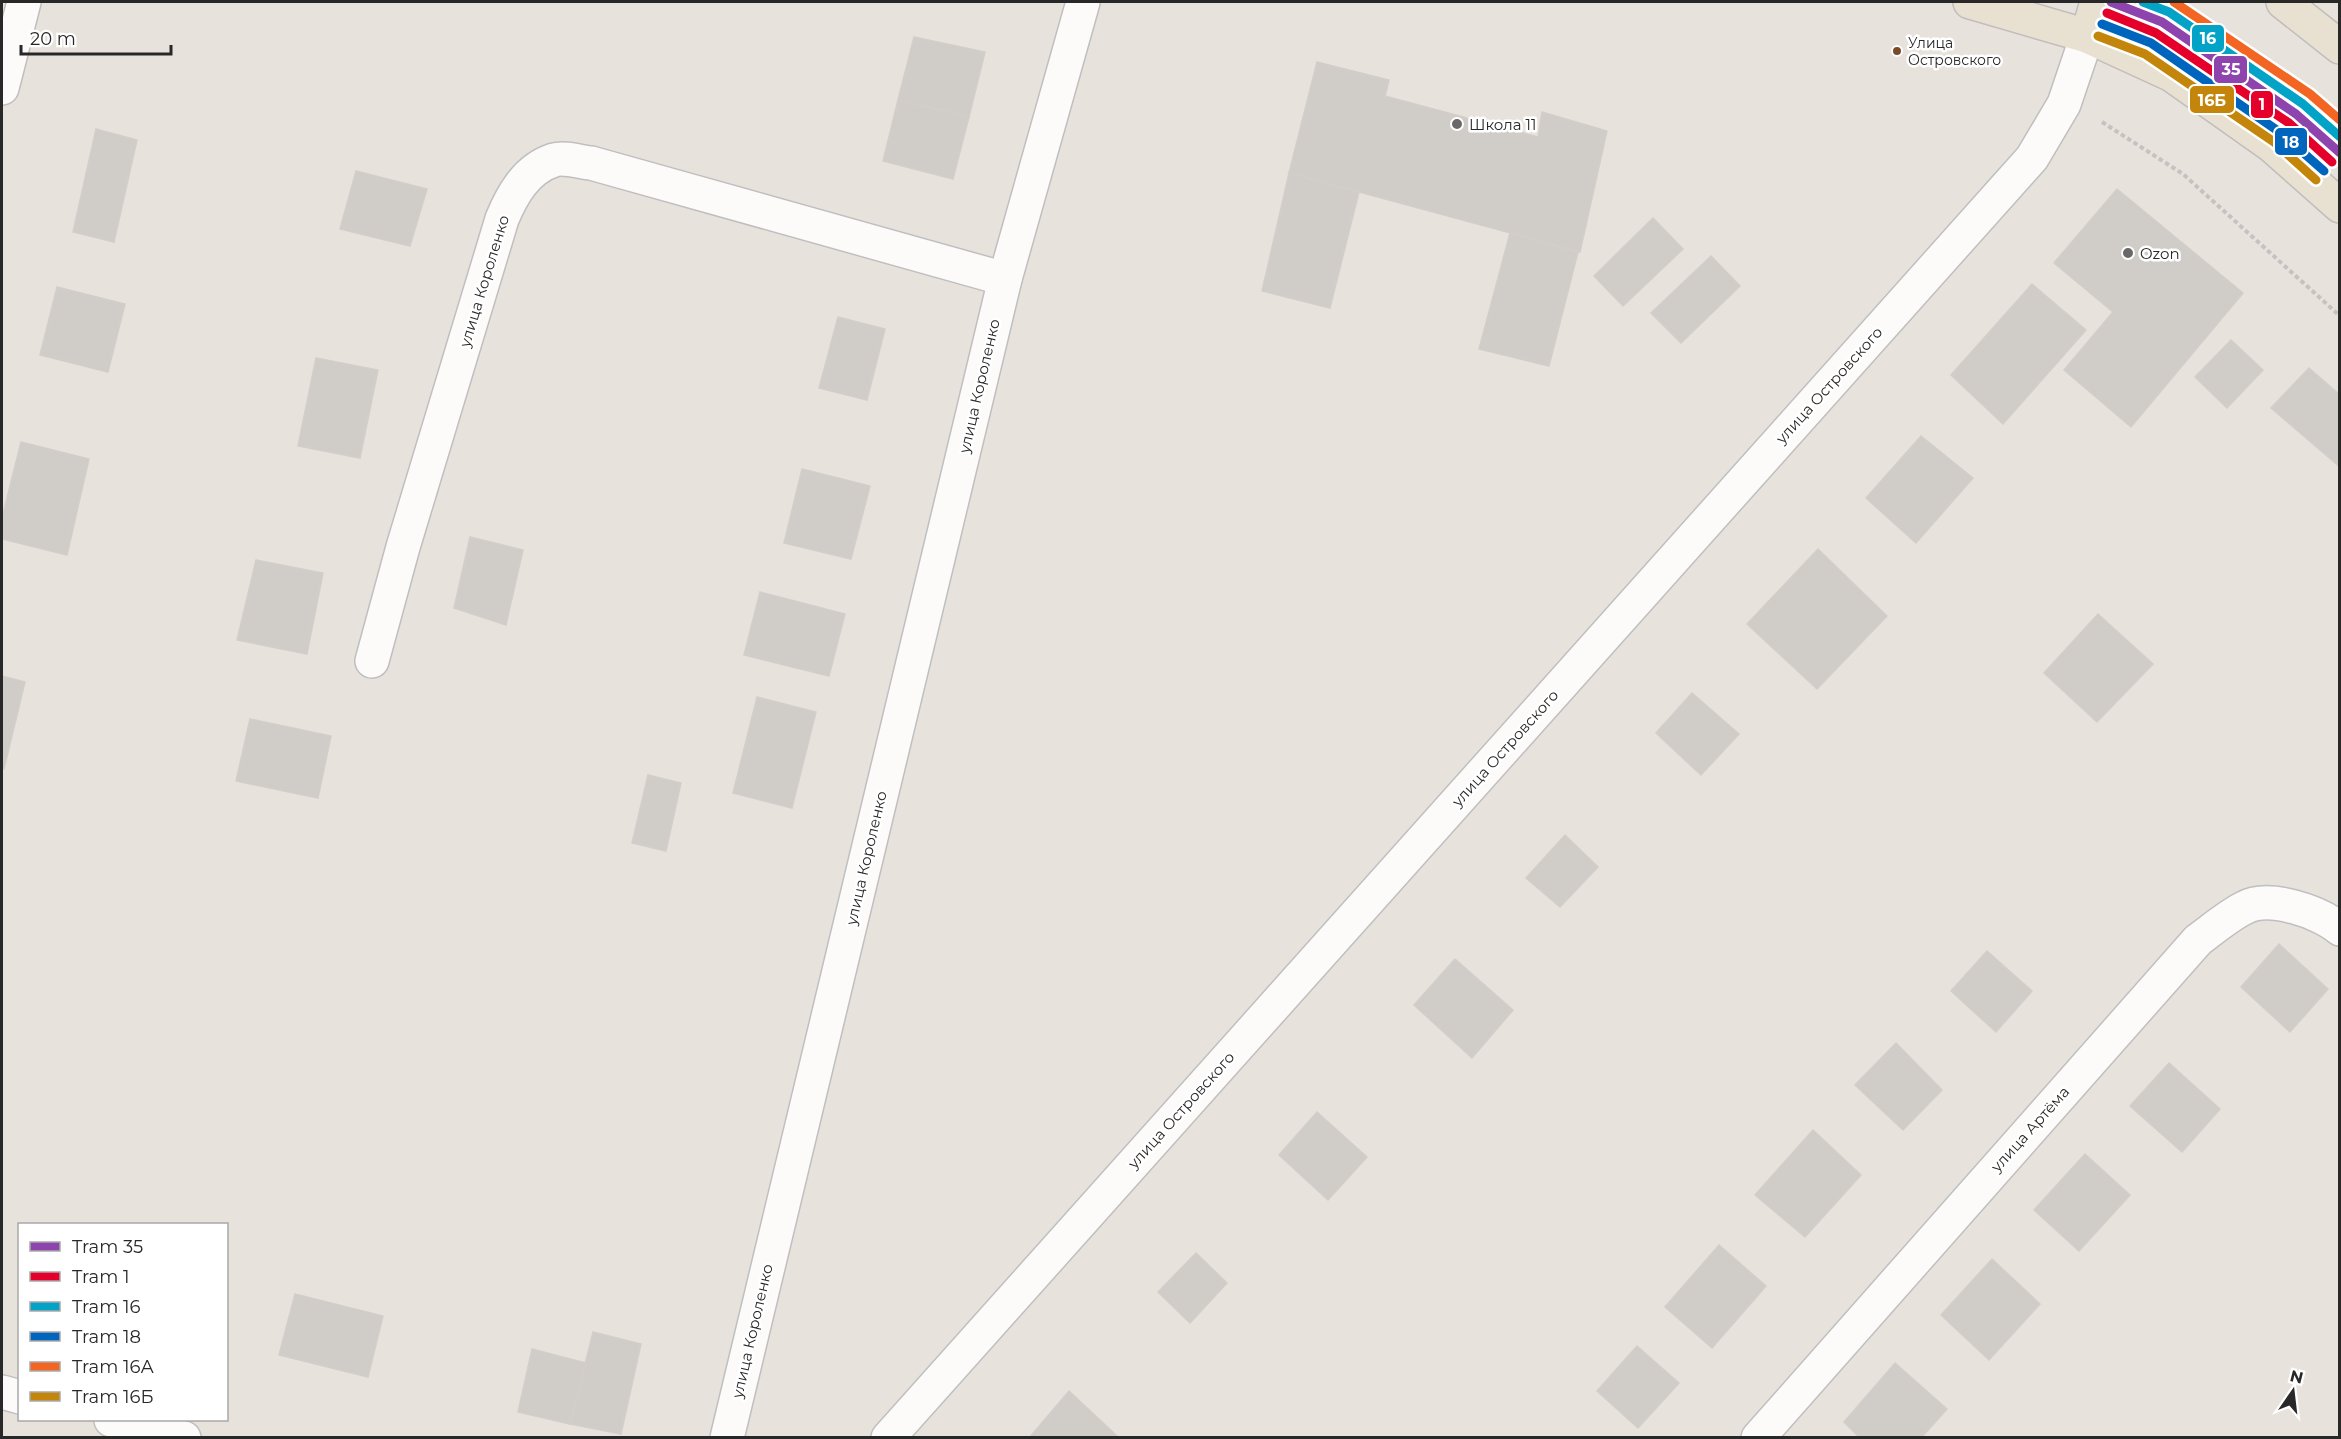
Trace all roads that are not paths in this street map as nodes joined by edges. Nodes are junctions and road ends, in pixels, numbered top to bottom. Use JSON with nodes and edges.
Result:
{"nodes":[{"id":1,"x":24,"y":2,"type":"edge"},
{"id":2,"x":1083,"y":2,"type":"edge"},
{"id":3,"x":1970,"y":2,"type":"edge"},
{"id":4,"x":2097,"y":2,"type":"edge"},
{"id":5,"x":2283,"y":2,"type":"edge"},
{"id":6,"x":2087,"y":36,"type":"junction"},
{"id":7,"x":2340,"y":47,"type":"edge"},
{"id":8,"x":2,"y":88,"type":"edge"},
{"id":9,"x":2340,"y":206,"type":"edge"},
{"id":10,"x":1005,"y":279,"type":"junction"},
{"id":11,"x":372,"y":661,"type":"dead end"},
{"id":12,"x":2340,"y":929,"type":"edge"},
{"id":13,"x":2,"y":1392,"type":"edge"},
{"id":14,"x":18,"y":1396,"type":"edge"},
{"id":15,"x":119,"y":1421,"type":"edge"},
{"id":16,"x":184,"y":1437,"type":"edge"},
{"id":17,"x":727,"y":1437,"type":"edge"},
{"id":18,"x":888,"y":1437,"type":"edge"},
{"id":19,"x":1758,"y":1437,"type":"edge"}],
"edges":[{"from":1,"to":8,"type":"street"},
{"from":2,"to":10,"type":"street","name":"улица Короленко"},
{"from":3,"to":6,"type":"main road"},
{"from":4,"to":6,"type":"main road"},
{"from":5,"to":7,"type":"main road"},
{"from":6,"to":9,"type":"main road"},
{"from":6,"to":18,"type":"street","name":"улица Островского"},
{"from":10,"to":11,"type":"street","name":"улица Короленко"},
{"from":10,"to":17,"type":"street","name":"улица Короленко"},
{"from":12,"to":19,"type":"street","name":"улица Артёма"},
{"from":13,"to":14,"type":"street"},
{"from":15,"to":16,"type":"street"}]}
